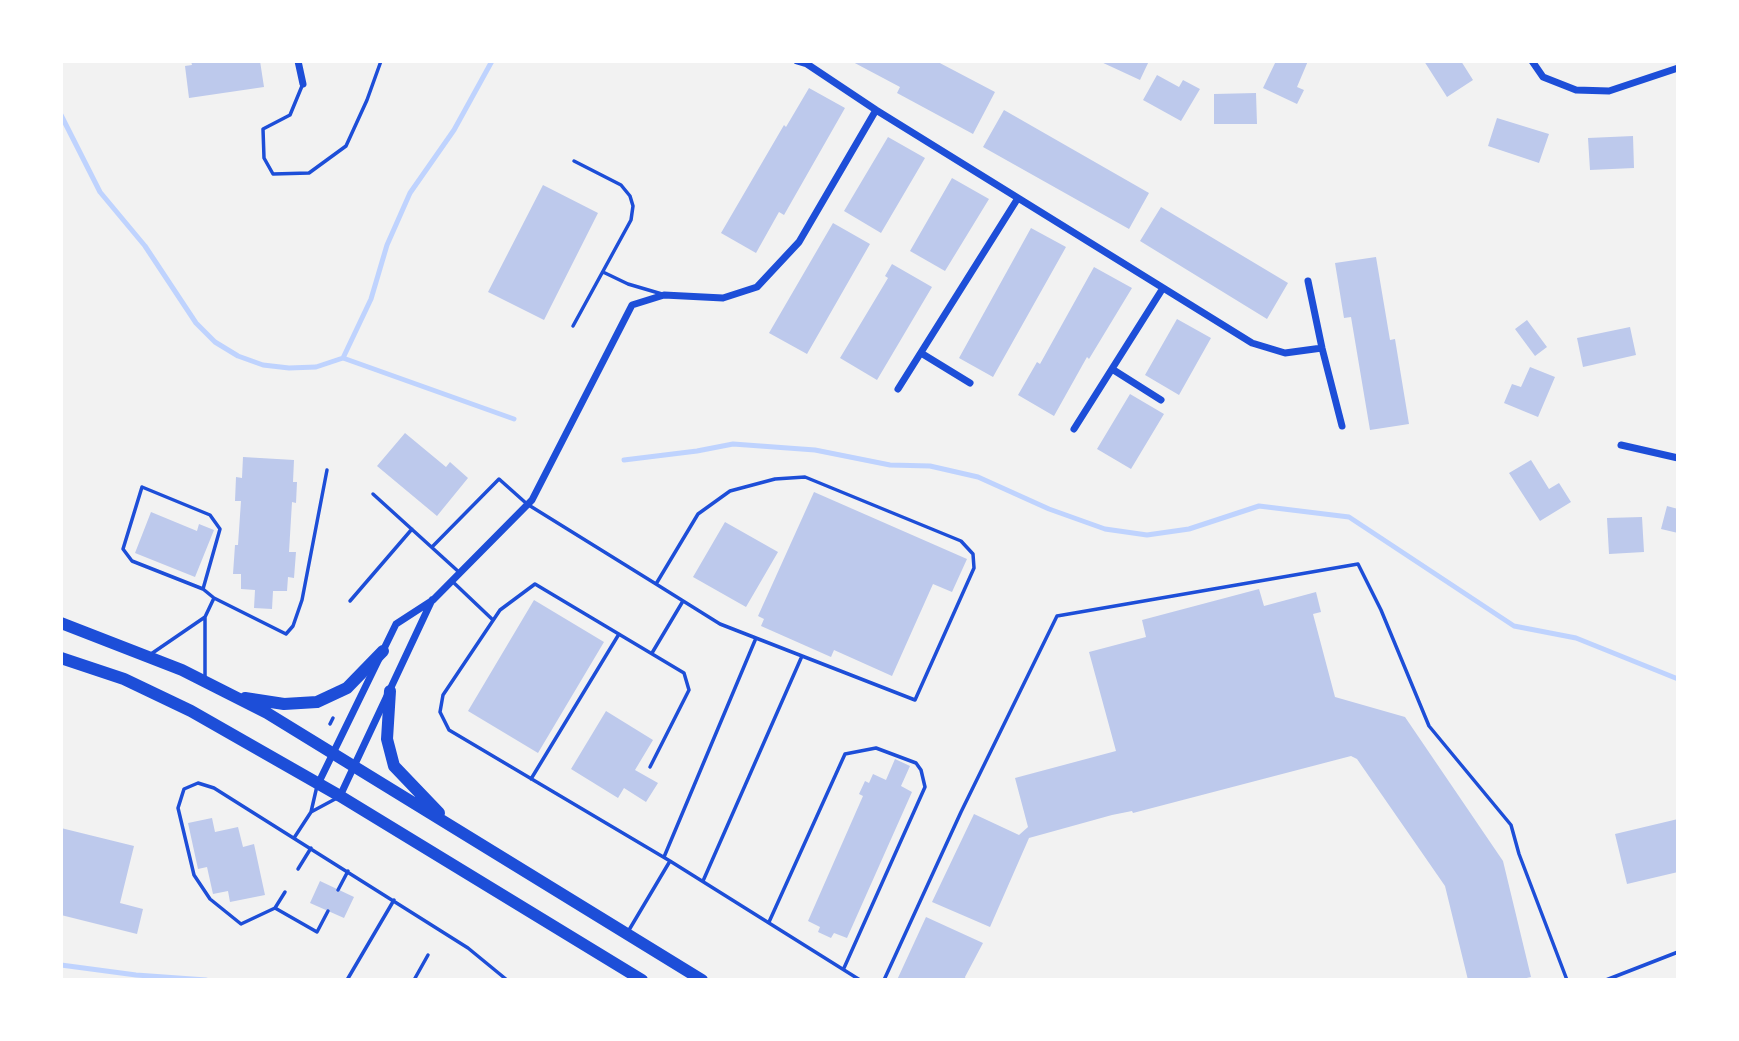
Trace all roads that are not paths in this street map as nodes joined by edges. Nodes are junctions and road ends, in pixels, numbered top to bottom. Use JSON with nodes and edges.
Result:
{"nodes":[{"id":1,"x":298,"y":61,"type":"edge"},
{"id":2,"x":381,"y":61,"type":"edge"},
{"id":3,"x":797,"y":61,"type":"edge"},
{"id":4,"x":1532,"y":61,"type":"edge"},
{"id":5,"x":1678,"y":68,"type":"edge"},
{"id":6,"x":303,"y":84,"type":"joint"},
{"id":7,"x":876,"y":110,"type":"junction"},
{"id":8,"x":574,"y":161,"type":"dead end"},
{"id":9,"x":1018,"y":198,"type":"junction"},
{"id":10,"x":603,"y":272,"type":"junction"},
{"id":11,"x":1308,"y":281,"type":"dead end"},
{"id":12,"x":1163,"y":288,"type":"junction"},
{"id":13,"x":664,"y":295,"type":"junction"},
{"id":14,"x":573,"y":326,"type":"dead end"},
{"id":15,"x":1322,"y":348,"type":"junction"},
{"id":16,"x":921,"y":353,"type":"junction"},
{"id":17,"x":1112,"y":369,"type":"junction"},
{"id":18,"x":970,"y":383,"type":"dead end"},
{"id":19,"x":898,"y":389,"type":"dead end"},
{"id":20,"x":1161,"y":400,"type":"dead end"},
{"id":21,"x":1342,"y":426,"type":"dead end"},
{"id":22,"x":1074,"y":429,"type":"dead end"},
{"id":23,"x":1621,"y":445,"type":"dead end"},
{"id":24,"x":1678,"y":458,"type":"edge"},
{"id":25,"x":327,"y":470,"type":"dead end"},
{"id":26,"x":373,"y":494,"type":"dead end"},
{"id":27,"x":527,"y":504,"type":"junction"},
{"id":28,"x":412,"y":529,"type":"junction"},
{"id":29,"x":432,"y":547,"type":"junction"},
{"id":30,"x":460,"y":573,"type":"junction"},
{"id":31,"x":451,"y":581,"type":"junction"},
{"id":32,"x":656,"y":584,"type":"junction"},
{"id":33,"x":204,"y":589,"type":"junction"},
{"id":34,"x":214,"y":598,"type":"junction"},
{"id":35,"x":433,"y":600,"type":"junction"},
{"id":36,"x":350,"y":601,"type":"dead end"},
{"id":37,"x":683,"y":601,"type":"junction"},
{"id":38,"x":205,"y":617,"type":"junction"},
{"id":39,"x":493,"y":620,"type":"junction"},
{"id":40,"x":61,"y":623,"type":"edge"},
{"id":41,"x":619,"y":634,"type":"junction"},
{"id":42,"x":757,"y":638,"type":"junction"},
{"id":43,"x":383,"y":651,"type":"junction"},
{"id":44,"x":651,"y":654,"type":"junction"},
{"id":45,"x":802,"y":656,"type":"junction"},
{"id":46,"x":148,"y":657,"type":"junction"},
{"id":47,"x":61,"y":658,"type":"edge"},
{"id":48,"x":205,"y":682,"type":"junction"},
{"id":49,"x":390,"y":691,"type":"junction"},
{"id":50,"x":234,"y":696,"type":"junction"},
{"id":51,"x":332,"y":753,"type":"junction"},
{"id":52,"x":354,"y":767,"type":"junction"},
{"id":53,"x":650,"y":767,"type":"dead end"},
{"id":54,"x":531,"y":779,"type":"junction"},
{"id":55,"x":318,"y":784,"type":"junction"},
{"id":56,"x":340,"y":796,"type":"junction"},
{"id":57,"x":311,"y":812,"type":"junction"},
{"id":58,"x":454,"y":828,"type":"junction"},
{"id":59,"x":294,"y":838,"type":"junction"},
{"id":60,"x":311,"y":848,"type":"junction"},
{"id":61,"x":664,"y":857,"type":"junction"},
{"id":62,"x":670,"y":861,"type":"junction"},
{"id":63,"x":298,"y":869,"type":"dead end"},
{"id":64,"x":348,"y":871,"type":"junction"},
{"id":65,"x":703,"y":881,"type":"junction"},
{"id":66,"x":338,"y":890,"type":"dead end"},
{"id":67,"x":285,"y":892,"type":"dead end"},
{"id":68,"x":394,"y":900,"type":"junction"},
{"id":69,"x":275,"y":908,"type":"junction"},
{"id":70,"x":328,"y":911,"type":"dead end"},
{"id":71,"x":769,"y":922,"type":"junction"},
{"id":72,"x":627,"y":934,"type":"junction"},
{"id":73,"x":1678,"y":952,"type":"edge"},
{"id":74,"x":428,"y":955,"type":"dead end"},
{"id":75,"x":844,"y":968,"type":"junction"},
{"id":76,"x":347,"y":980,"type":"edge"},
{"id":77,"x":414,"y":980,"type":"edge"},
{"id":78,"x":507,"y":980,"type":"edge"},
{"id":79,"x":642,"y":980,"type":"edge"},
{"id":80,"x":702,"y":980,"type":"edge"},
{"id":81,"x":860,"y":980,"type":"edge"},
{"id":82,"x":884,"y":980,"type":"edge"},
{"id":83,"x":1567,"y":980,"type":"edge"},
{"id":84,"x":1606,"y":980,"type":"edge"}],
"edges":[{"from":1,"to":6,"type":"street"},
{"from":2,"to":6,"type":"lane"},
{"from":3,"to":7,"type":"street"},
{"from":4,"to":5,"type":"street"},
{"from":7,"to":9,"type":"street"},
{"from":7,"to":13,"type":"street"},
{"from":8,"to":10,"type":"lane"},
{"from":9,"to":12,"type":"street"},
{"from":9,"to":16,"type":"street"},
{"from":10,"to":13,"type":"lane"},
{"from":10,"to":14,"type":"lane"},
{"from":11,"to":15,"type":"street"},
{"from":12,"to":15,"type":"street"},
{"from":12,"to":17,"type":"street"},
{"from":13,"to":27,"type":"street"},
{"from":15,"to":21,"type":"street"},
{"from":16,"to":18,"type":"street"},
{"from":16,"to":19,"type":"street"},
{"from":17,"to":20,"type":"street"},
{"from":17,"to":22,"type":"street"},
{"from":23,"to":24,"type":"street"},
{"from":25,"to":34,"type":"lane"},
{"from":26,"to":28,"type":"lane"},
{"from":27,"to":29,"type":"lane"},
{"from":27,"to":30,"type":"street"},
{"from":27,"to":32,"type":"lane"},
{"from":28,"to":29,"type":"lane"},
{"from":28,"to":36,"type":"lane"},
{"from":29,"to":30,"type":"lane"},
{"from":30,"to":31,"type":"street"},
{"from":31,"to":35,"type":"street"},
{"from":31,"to":39,"type":"lane"},
{"from":32,"to":37,"type":"lane"},
{"from":32,"to":45,"type":"lane"},
{"from":33,"to":33,"type":"lane"},
{"from":33,"to":34,"type":"lane"},
{"from":34,"to":38,"type":"lane"},
{"from":35,"to":43,"type":"street"},
{"from":35,"to":49,"type":"street"},
{"from":37,"to":42,"type":"lane"},
{"from":37,"to":44,"type":"lane"},
{"from":38,"to":46,"type":"lane"},
{"from":38,"to":48,"type":"lane"},
{"from":39,"to":41,"type":"lane"},
{"from":39,"to":54,"type":"lane"},
{"from":40,"to":46,"type":"main road"},
{"from":41,"to":44,"type":"lane"},
{"from":41,"to":54,"type":"lane"},
{"from":42,"to":45,"type":"lane"},
{"from":42,"to":61,"type":"lane"},
{"from":43,"to":50,"type":"main road"},
{"from":43,"to":51,"type":"street"},
{"from":44,"to":53,"type":"lane"},
{"from":45,"to":65,"type":"lane"},
{"from":46,"to":48,"type":"main road"},
{"from":47,"to":55,"type":"main road"},
{"from":48,"to":50,"type":"main road"},
{"from":49,"to":52,"type":"street"},
{"from":49,"to":58,"type":"main road"},
{"from":50,"to":51,"type":"main road"},
{"from":51,"to":52,"type":"main road"},
{"from":51,"to":55,"type":"street"},
{"from":52,"to":56,"type":"street"},
{"from":52,"to":58,"type":"main road"},
{"from":54,"to":61,"type":"lane"},
{"from":55,"to":56,"type":"main road"},
{"from":55,"to":57,"type":"lane"},
{"from":56,"to":57,"type":"lane"},
{"from":56,"to":79,"type":"main road"},
{"from":57,"to":59,"type":"lane"},
{"from":58,"to":72,"type":"main road"},
{"from":59,"to":60,"type":"lane"},
{"from":59,"to":69,"type":"lane"},
{"from":60,"to":63,"type":"lane"},
{"from":60,"to":64,"type":"lane"},
{"from":61,"to":62,"type":"lane"},
{"from":62,"to":65,"type":"lane"},
{"from":62,"to":72,"type":"lane"},
{"from":64,"to":66,"type":"lane"},
{"from":64,"to":68,"type":"lane"},
{"from":65,"to":71,"type":"lane"},
{"from":67,"to":69,"type":"lane"},
{"from":68,"to":76,"type":"lane"},
{"from":68,"to":78,"type":"lane"},
{"from":69,"to":70,"type":"lane"},
{"from":71,"to":75,"type":"lane"},
{"from":71,"to":75,"type":"lane"},
{"from":72,"to":80,"type":"main road"},
{"from":73,"to":84,"type":"lane"},
{"from":74,"to":77,"type":"lane"},
{"from":75,"to":81,"type":"lane"},
{"from":82,"to":83,"type":"lane"}]}
